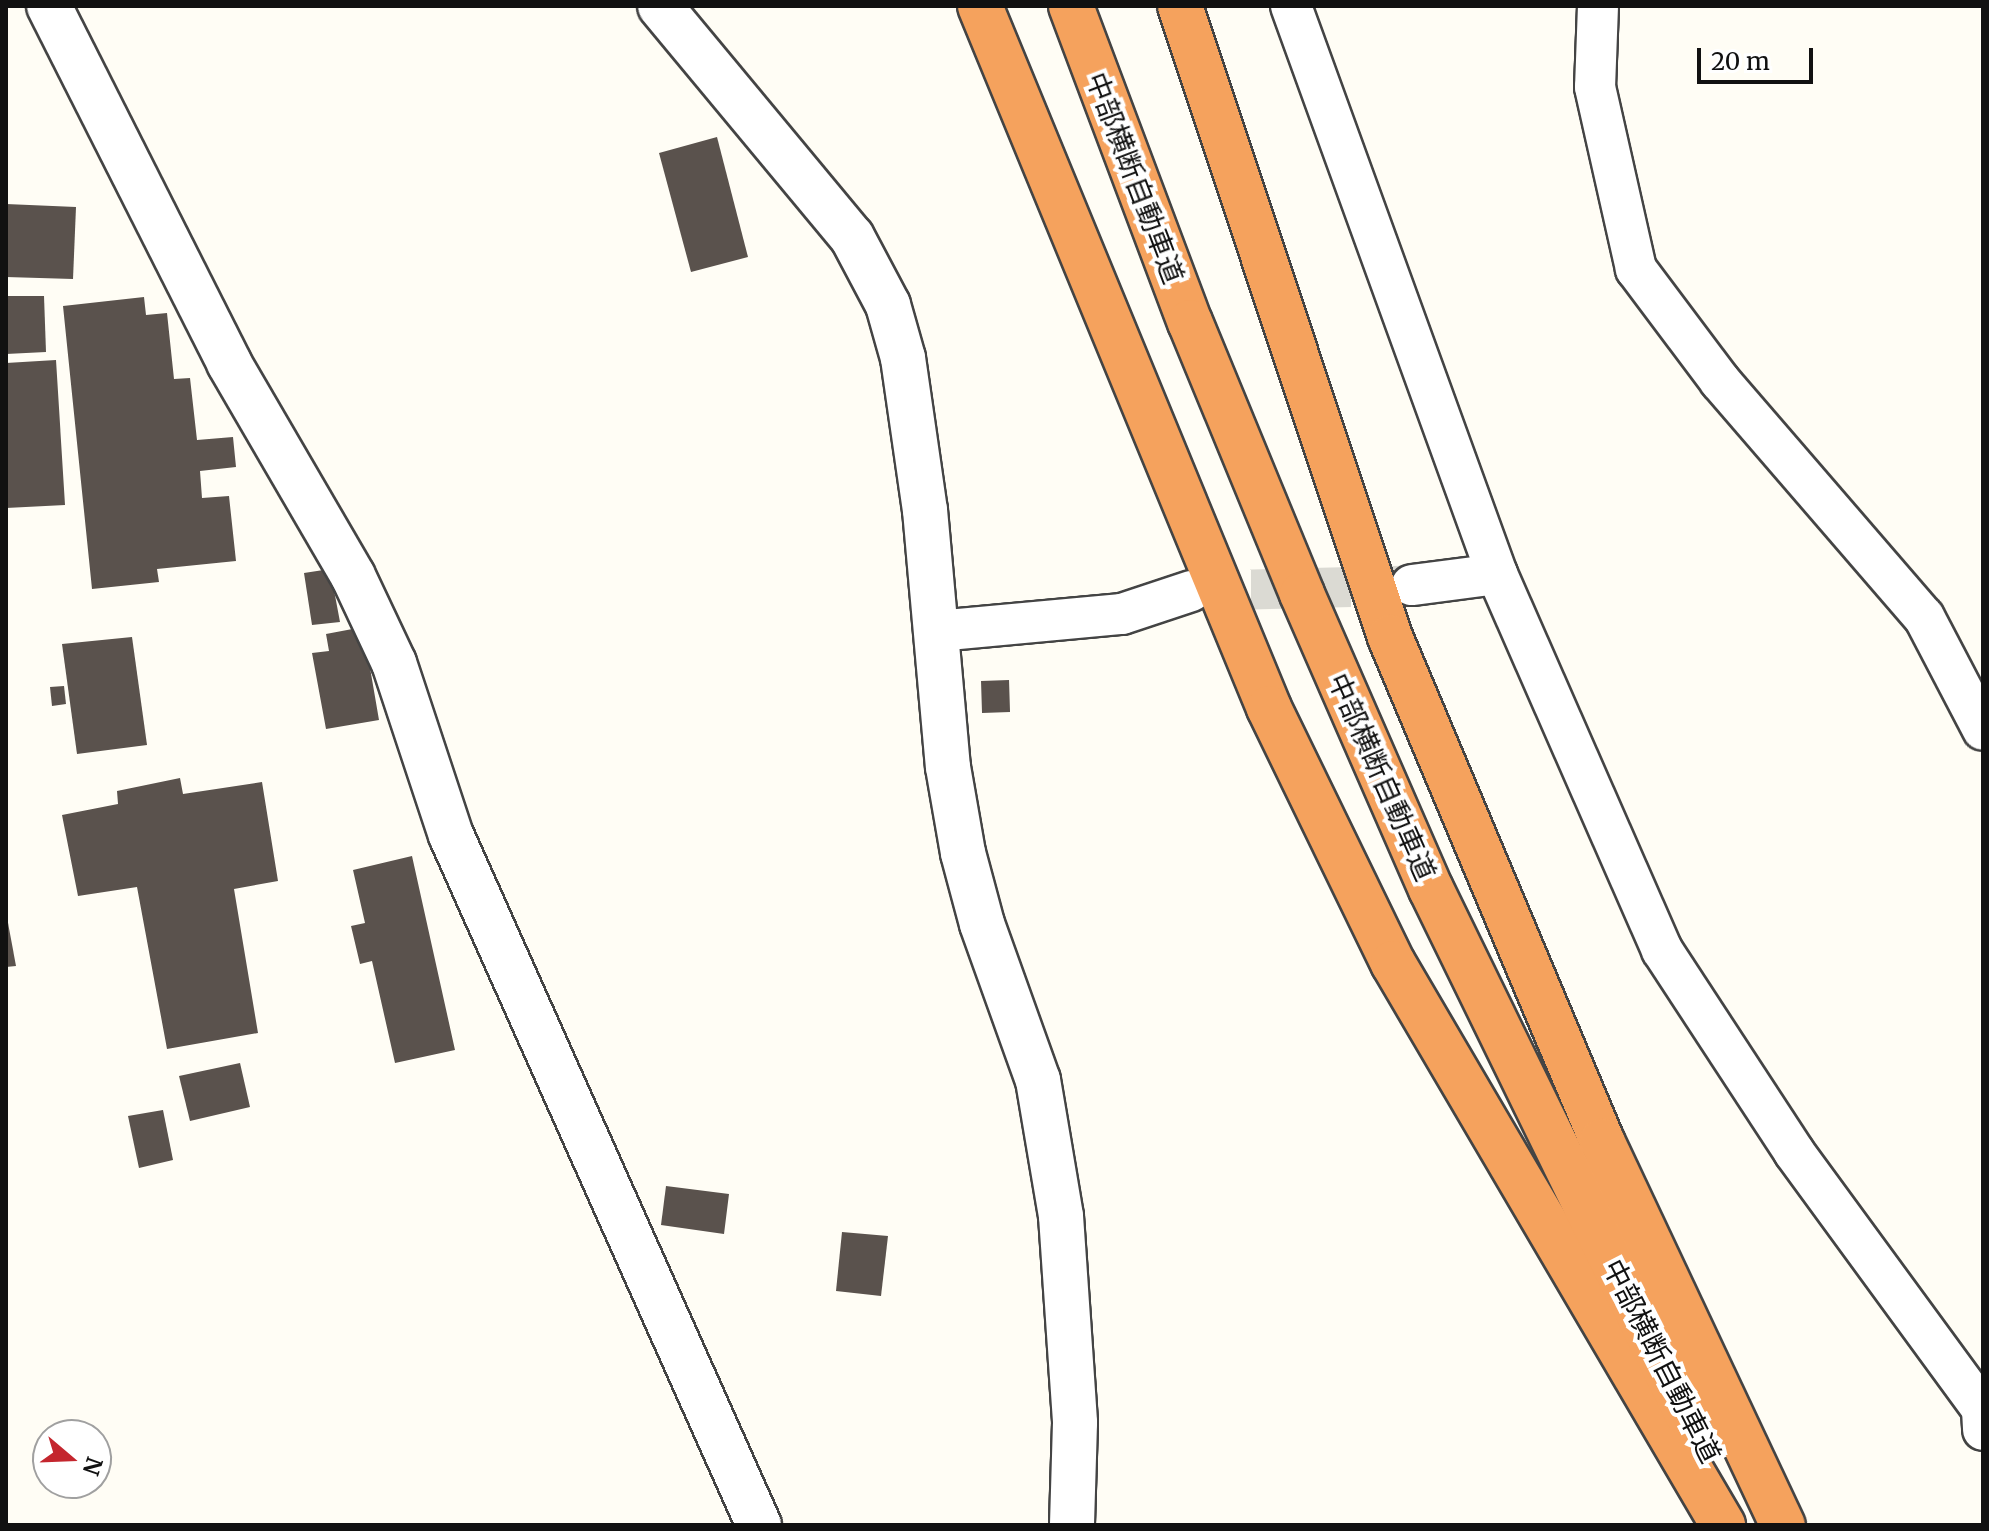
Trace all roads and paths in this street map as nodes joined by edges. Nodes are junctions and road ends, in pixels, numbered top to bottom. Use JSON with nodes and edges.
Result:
{"nodes":[{"id":1,"x":49,"y":6,"type":"edge"},
{"id":2,"x":660,"y":6,"type":"edge"},
{"id":3,"x":980,"y":6,"type":"edge"},
{"id":4,"x":1071,"y":6,"type":"edge"},
{"id":5,"x":1180,"y":6,"type":"edge"},
{"id":6,"x":1291,"y":6,"type":"edge"},
{"id":7,"x":1598,"y":6,"type":"edge"},
{"id":8,"x":1497,"y":574,"type":"junction"},
{"id":9,"x":1412,"y":585,"type":"tunnel mouth"},
{"id":10,"x":1191,"y":591,"type":"tunnel mouth"},
{"id":11,"x":937,"y":631,"type":"junction"},
{"id":12,"x":1983,"y":730,"type":"edge"},
{"id":13,"x":1983,"y":1430,"type":"edge"},
{"id":14,"x":759,"y":1525,"type":"edge"},
{"id":15,"x":1072,"y":1525,"type":"edge"},
{"id":16,"x":1723,"y":1525,"type":"edge"},
{"id":17,"x":1746,"y":1525,"type":"edge"},
{"id":18,"x":1783,"y":1525,"type":"edge"}],
"edges":[{"from":1,"to":14,"type":"street"},
{"from":2,"to":11,"type":"street"},
{"from":3,"to":16,"type":"highway"},
{"from":4,"to":17,"type":"highway","name":"中部横断自動車道"},
{"from":5,"to":18,"type":"highway"},
{"from":6,"to":8,"type":"street"},
{"from":7,"to":12,"type":"street"},
{"from":8,"to":9,"type":"street"},
{"from":8,"to":13,"type":"street"},
{"from":10,"to":11,"type":"street"},
{"from":11,"to":15,"type":"street"}]}
